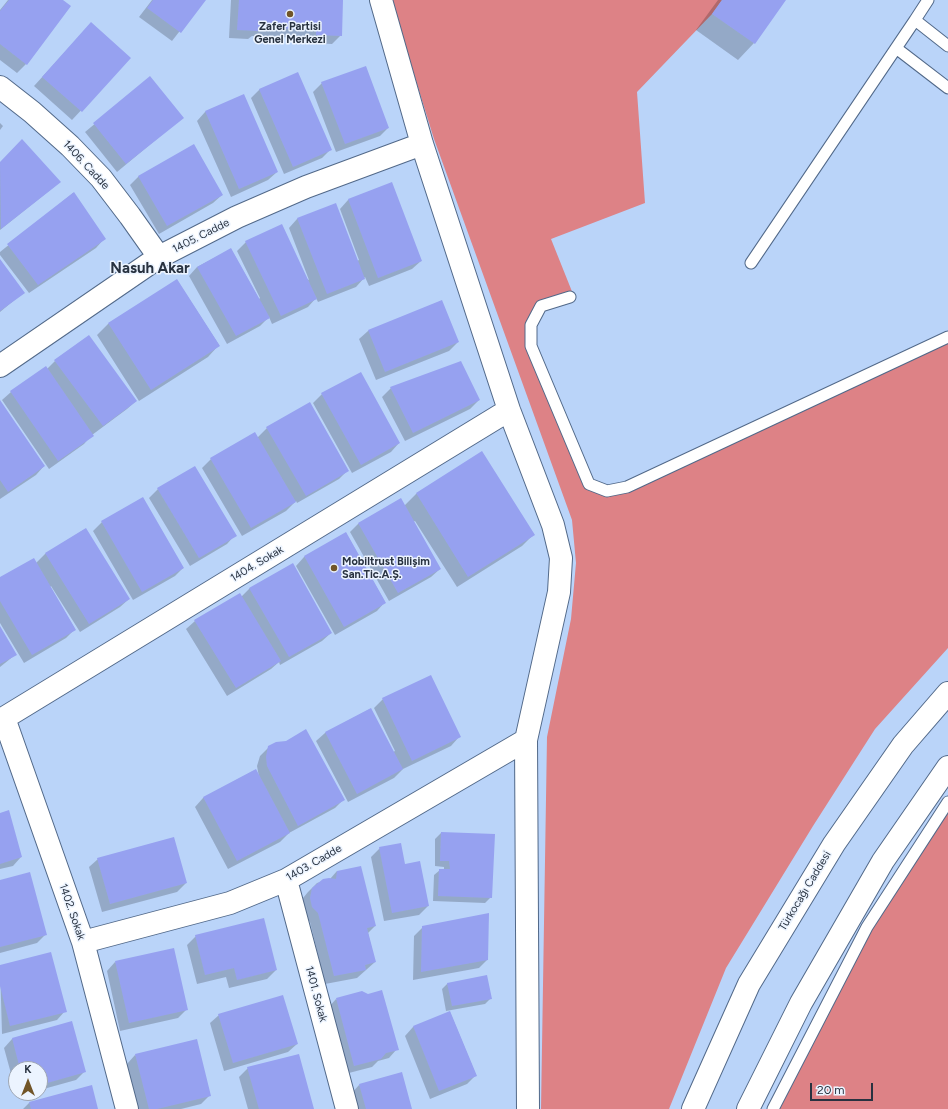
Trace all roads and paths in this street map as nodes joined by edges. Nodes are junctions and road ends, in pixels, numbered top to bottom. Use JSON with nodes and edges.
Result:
{"nodes":[{"id":1,"x":381,"y":0,"type":"edge"},
{"id":2,"x":928,"y":0,"type":"edge"},
{"id":3,"x":914,"y":20,"type":"junction"},
{"id":4,"x":948,"y":46,"type":"edge"},
{"id":5,"x":896,"y":48,"type":"junction"},
{"id":6,"x":0,"y":87,"type":"edge"},
{"id":7,"x":948,"y":88,"type":"edge"},
{"id":8,"x":422,"y":144,"type":"junction"},
{"id":9,"x":158,"y":257,"type":"junction"},
{"id":10,"x":751,"y":263,"type":"dead end"},
{"id":11,"x":570,"y":298,"type":"dead end"},
{"id":12,"x":948,"y":337,"type":"edge"},
{"id":13,"x":0,"y":366,"type":"edge"},
{"id":14,"x":510,"y":410,"type":"junction"},
{"id":15,"x":948,"y":693,"type":"edge"},
{"id":16,"x":4,"y":718,"type":"joint"},
{"id":17,"x":526,"y":740,"type":"junction"},
{"id":18,"x":8,"y":758,"type":"edge"},
{"id":19,"x":948,"y":767,"type":"edge"},
{"id":20,"x":948,"y":802,"type":"edge"},
{"id":21,"x":286,"y":880,"type":"junction"},
{"id":22,"x":83,"y":942,"type":"junction"},
{"id":23,"x":127,"y":1109,"type":"edge"},
{"id":24,"x":346,"y":1109,"type":"edge"},
{"id":25,"x":528,"y":1109,"type":"edge"},
{"id":26,"x":694,"y":1109,"type":"edge"},
{"id":27,"x":748,"y":1109,"type":"edge"},
{"id":28,"x":773,"y":1109,"type":"edge"}],
"edges":[{"from":1,"to":8,"type":"street"},
{"from":2,"to":3,"type":"lane"},
{"from":3,"to":4,"type":"lane"},
{"from":3,"to":5,"type":"lane"},
{"from":5,"to":7,"type":"lane"},
{"from":5,"to":10,"type":"lane"},
{"from":6,"to":9,"type":"street","name":"1406. Cadde"},
{"from":8,"to":9,"type":"street","name":"1405. Cadde"},
{"from":8,"to":14,"type":"street"},
{"from":9,"to":13,"type":"street","name":"1405. Cadde"},
{"from":11,"to":12,"type":"lane"},
{"from":14,"to":16,"type":"street","name":"1404. Sokak"},
{"from":14,"to":17,"type":"street"},
{"from":15,"to":26,"type":"street","name":"Türkocağı Caddesi"},
{"from":16,"to":18,"type":"street","name":"1402. Sokak"},
{"from":17,"to":21,"type":"street","name":"1403. Cadde"},
{"from":17,"to":25,"type":"street"},
{"from":18,"to":22,"type":"street","name":"1402. Sokak"},
{"from":19,"to":27,"type":"street"},
{"from":20,"to":28,"type":"lane"},
{"from":21,"to":22,"type":"street","name":"1403. Cadde"},
{"from":21,"to":24,"type":"street","name":"1401. Sokak"},
{"from":22,"to":23,"type":"street","name":"1402. Sokak"}]}
